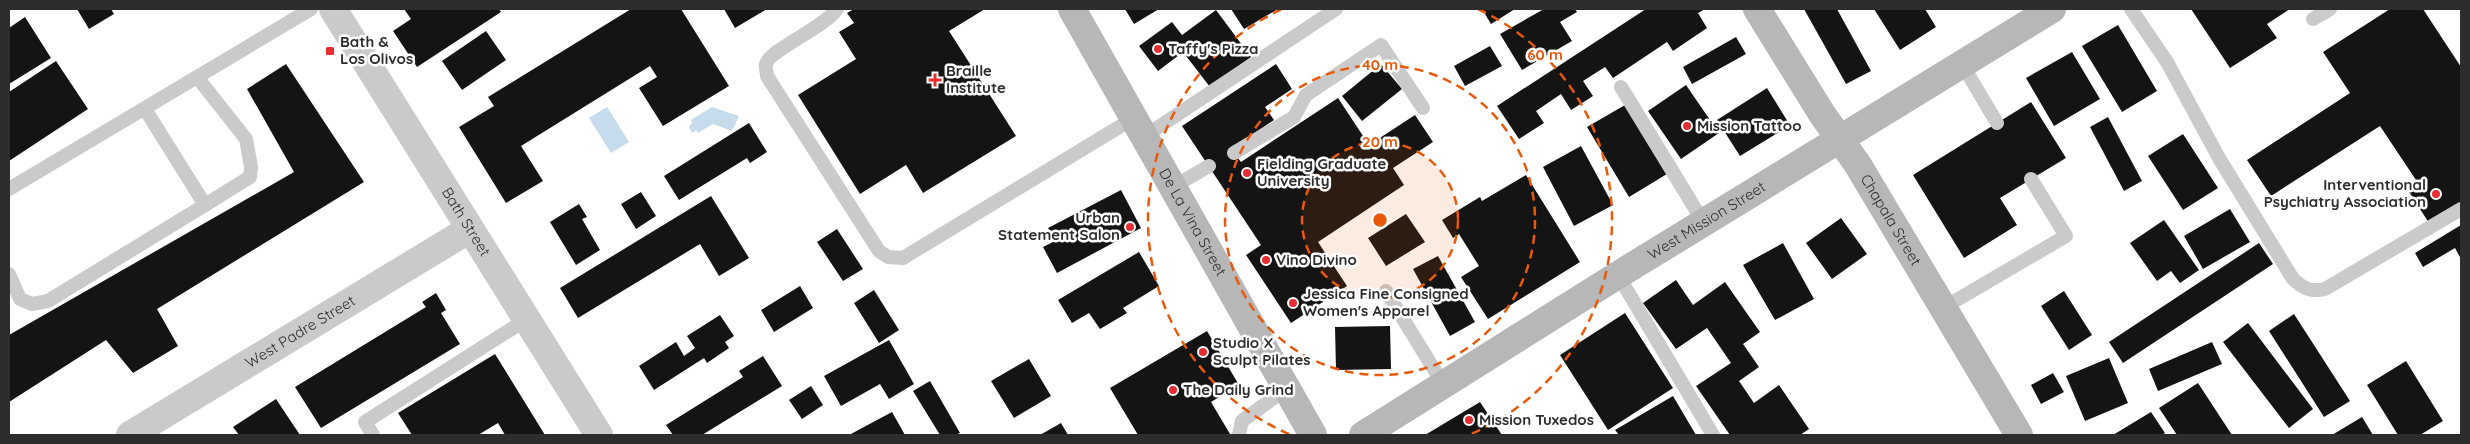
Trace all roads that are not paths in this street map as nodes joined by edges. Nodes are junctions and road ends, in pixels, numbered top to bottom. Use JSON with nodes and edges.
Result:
{"nodes":[{"id":1,"x":312,"y":9,"type":"edge"},
{"id":2,"x":837,"y":9,"type":"edge"},
{"id":3,"x":1072,"y":9,"type":"edge"},
{"id":4,"x":1336,"y":9,"type":"edge"},
{"id":5,"x":1757,"y":9,"type":"edge"},
{"id":6,"x":2052,"y":9,"type":"edge"},
{"id":7,"x":2131,"y":9,"type":"edge"},
{"id":8,"x":2330,"y":9,"type":"edge"},
{"id":9,"x":343,"y":12,"type":"edge"},
{"id":10,"x":2313,"y":19,"type":"dead end"},
{"id":11,"x":1962,"y":64,"type":"junction"},
{"id":12,"x":197,"y":77,"type":"junction"},
{"id":13,"x":1621,"y":87,"type":"dead end"},
{"id":14,"x":1423,"y":108,"type":"dead end"},
{"id":15,"x":145,"y":109,"type":"junction"},
{"id":16,"x":1997,"y":123,"type":"dead end"},
{"id":17,"x":1139,"y":127,"type":"junction"},
{"id":18,"x":1841,"y":139,"type":"junction"},
{"id":19,"x":1234,"y":153,"type":"dead end"},
{"id":20,"x":1209,"y":166,"type":"dead end"},
{"id":21,"x":2031,"y":179,"type":"dead end"},
{"id":22,"x":1173,"y":187,"type":"junction"},
{"id":23,"x":9,"y":189,"type":"edge"},
{"id":24,"x":205,"y":205,"type":"junction"},
{"id":25,"x":2461,"y":209,"type":"edge"},
{"id":26,"x":1704,"y":223,"type":"junction"},
{"id":27,"x":470,"y":229,"type":"junction"},
{"id":28,"x":9,"y":274,"type":"edge"},
{"id":29,"x":1618,"y":275,"type":"junction"},
{"id":30,"x":1386,"y":291,"type":"dead end"},
{"id":31,"x":1943,"y":308,"type":"junction"},
{"id":32,"x":527,"y":319,"type":"junction"},
{"id":33,"x":1443,"y":384,"type":"junction"},
{"id":34,"x":1287,"y":388,"type":"junction"},
{"id":35,"x":130,"y":435,"type":"edge"},
{"id":36,"x":373,"y":435,"type":"edge"},
{"id":37,"x":599,"y":435,"type":"edge"},
{"id":38,"x":1239,"y":435,"type":"edge"},
{"id":39,"x":1313,"y":435,"type":"edge"},
{"id":40,"x":1363,"y":435,"type":"edge"},
{"id":41,"x":1713,"y":435,"type":"edge"},
{"id":42,"x":2019,"y":435,"type":"edge"}],
"edges":[{"from":1,"to":12,"type":"lane"},
{"from":2,"to":17,"type":"lane"},
{"from":3,"to":17,"type":"street","name":"De La Vina Street"},
{"from":4,"to":17,"type":"lane"},
{"from":5,"to":18,"type":"street","name":"Chapala Street"},
{"from":6,"to":11,"type":"street","name":"West Mission Street"},
{"from":7,"to":25,"type":"lane"},
{"from":8,"to":10,"type":"lane"},
{"from":9,"to":27,"type":"street","name":"Bath Street"},
{"from":11,"to":16,"type":"lane"},
{"from":11,"to":18,"type":"street","name":"West Mission Street"},
{"from":12,"to":15,"type":"lane"},
{"from":12,"to":24,"type":"lane"},
{"from":13,"to":26,"type":"lane"},
{"from":14,"to":19,"type":"lane"},
{"from":15,"to":23,"type":"lane"},
{"from":15,"to":24,"type":"lane"},
{"from":17,"to":22,"type":"street","name":"De La Vina Street"},
{"from":18,"to":26,"type":"street","name":"West Mission Street"},
{"from":18,"to":31,"type":"street","name":"Chapala Street"},
{"from":20,"to":22,"type":"lane"},
{"from":21,"to":31,"type":"lane"},
{"from":22,"to":34,"type":"street","name":"De La Vina Street"},
{"from":24,"to":28,"type":"lane"},
{"from":26,"to":29,"type":"street","name":"West Mission Street"},
{"from":27,"to":32,"type":"street","name":"Bath Street"},
{"from":27,"to":35,"type":"street","name":"West Padre Street"},
{"from":29,"to":33,"type":"street","name":"West Mission Street"},
{"from":29,"to":41,"type":"lane"},
{"from":30,"to":33,"type":"lane"},
{"from":31,"to":42,"type":"street","name":"Chapala Street"},
{"from":32,"to":36,"type":"lane"},
{"from":32,"to":37,"type":"street","name":"Bath Street"},
{"from":33,"to":40,"type":"street","name":"West Mission Street"},
{"from":34,"to":38,"type":"lane"},
{"from":34,"to":39,"type":"street","name":"De La Vina Street"}]}
